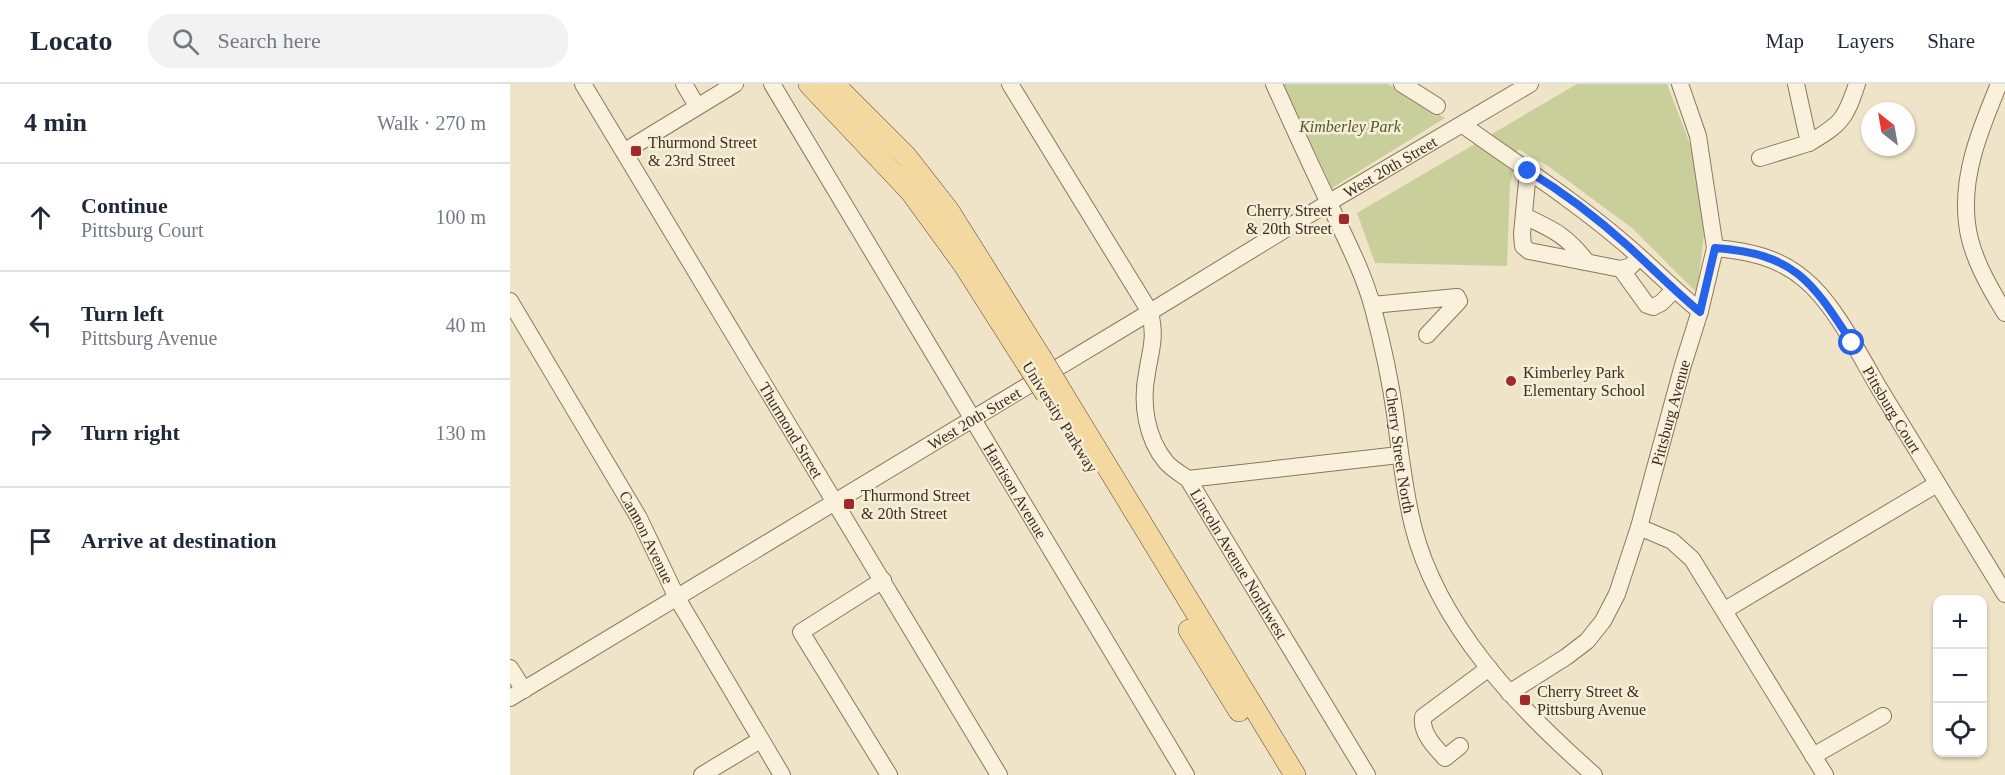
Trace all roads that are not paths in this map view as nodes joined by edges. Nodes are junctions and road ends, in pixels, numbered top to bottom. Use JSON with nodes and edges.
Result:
{"nodes":[{"id":1,"x":583,"y":84,"type":"edge"},
{"id":2,"x":684,"y":84,"type":"edge"},
{"id":3,"x":735,"y":84,"type":"edge"},
{"id":4,"x":772,"y":84,"type":"edge"},
{"id":5,"x":809,"y":84,"type":"edge"},
{"id":6,"x":834,"y":84,"type":"edge"},
{"id":7,"x":1010,"y":84,"type":"edge"},
{"id":8,"x":1274,"y":84,"type":"edge"},
{"id":9,"x":1402,"y":84,"type":"edge"},
{"id":10,"x":1680,"y":84,"type":"edge"},
{"id":11,"x":1796,"y":84,"type":"edge"},
{"id":12,"x":1857,"y":84,"type":"edge"},
{"id":13,"x":1999,"y":84,"type":"edge"},
{"id":14,"x":1520,"y":87,"type":"edge"},
{"id":15,"x":697,"y":106,"type":"junction"},
{"id":16,"x":1437,"y":106,"type":"dead end"},
{"id":17,"x":1462,"y":125,"type":"junction"},
{"id":18,"x":1809,"y":143,"type":"junction"},
{"id":19,"x":625,"y":151,"type":"junction"},
{"id":20,"x":1760,"y":158,"type":"dead end"},
{"id":21,"x":1528,"y":171,"type":"junction"},
{"id":22,"x":1328,"y":203,"type":"junction"},
{"id":23,"x":1524,"y":216,"type":"junction"},
{"id":24,"x":1715,"y":248,"type":"junction"},
{"id":25,"x":1639,"y":257,"type":"junction"},
{"id":26,"x":1587,"y":262,"type":"junction"},
{"id":27,"x":1621,"y":268,"type":"junction"},
{"id":28,"x":1674,"y":290,"type":"junction"},
{"id":29,"x":510,"y":301,"type":"edge"},
{"id":30,"x":1372,"y":305,"type":"junction"},
{"id":31,"x":1150,"y":312,"type":"junction"},
{"id":32,"x":1700,"y":312,"type":"junction"},
{"id":33,"x":2005,"y":313,"type":"edge"},
{"id":34,"x":1427,"y":335,"type":"dead end"},
{"id":35,"x":1033,"y":360,"type":"junction"},
{"id":36,"x":1052,"y":390,"type":"junction"},
{"id":37,"x":972,"y":419,"type":"junction"},
{"id":38,"x":1399,"y":455,"type":"junction"},
{"id":39,"x":1188,"y":479,"type":"junction"},
{"id":40,"x":1937,"y":483,"type":"junction"},
{"id":41,"x":835,"y":500,"type":"junction"},
{"id":42,"x":1639,"y":527,"type":"junction"},
{"id":43,"x":883,"y":580,"type":"junction"},
{"id":44,"x":2005,"y":594,"type":"edge"},
{"id":45,"x":677,"y":598,"type":"junction"},
{"id":46,"x":1725,"y":610,"type":"junction"},
{"id":47,"x":510,"y":668,"type":"edge"},
{"id":48,"x":1489,"y":668,"type":"junction"},
{"id":49,"x":1509,"y":693,"type":"junction"},
{"id":50,"x":517,"y":694,"type":"edge"},
{"id":51,"x":1883,"y":716,"type":"dead end"},
{"id":52,"x":760,"y":740,"type":"junction"},
{"id":53,"x":1460,"y":746,"type":"dead end"},
{"id":54,"x":1813,"y":756,"type":"junction"},
{"id":55,"x":702,"y":775,"type":"edge"},
{"id":56,"x":782,"y":775,"type":"edge"},
{"id":57,"x":889,"y":775,"type":"edge"},
{"id":58,"x":999,"y":775,"type":"edge"},
{"id":59,"x":1186,"y":775,"type":"edge"},
{"id":60,"x":1278,"y":775,"type":"edge"},
{"id":61,"x":1295,"y":775,"type":"edge"},
{"id":62,"x":1367,"y":775,"type":"edge"},
{"id":63,"x":1594,"y":775,"type":"edge"},
{"id":64,"x":1825,"y":775,"type":"edge"}],
"edges":[{"from":1,"to":19,"type":"street","name":"Thurmond Street"},
{"from":2,"to":15,"type":"street"},
{"from":3,"to":15,"type":"street"},
{"from":4,"to":37,"type":"street","name":"Harrison Avenue"},
{"from":5,"to":35,"type":"main road","name":"University Parkway"},
{"from":6,"to":35,"type":"main road","name":"University Parkway"},
{"from":7,"to":31,"type":"street"},
{"from":8,"to":22,"type":"street","name":"Cherry Street North"},
{"from":9,"to":16,"type":"street"},
{"from":10,"to":24,"type":"street","name":"Pittsburg Avenue"},
{"from":11,"to":18,"type":"street"},
{"from":12,"to":18,"type":"street"},
{"from":13,"to":33,"type":"street"},
{"from":14,"to":17,"type":"street","name":"West 20th Street"},
{"from":15,"to":19,"type":"street"},
{"from":17,"to":21,"type":"street"},
{"from":17,"to":22,"type":"street","name":"West 20th Street"},
{"from":18,"to":20,"type":"street"},
{"from":19,"to":41,"type":"street","name":"Thurmond Street"},
{"from":21,"to":23,"type":"street"},
{"from":21,"to":25,"type":"street"},
{"from":22,"to":30,"type":"street","name":"Cherry Street North"},
{"from":22,"to":31,"type":"street","name":"West 20th Street"},
{"from":23,"to":26,"type":"street"},
{"from":23,"to":26,"type":"street"},
{"from":24,"to":32,"type":"street","name":"Pittsburg Avenue"},
{"from":24,"to":40,"type":"street","name":"Pittsburg Court"},
{"from":25,"to":27,"type":"street"},
{"from":25,"to":28,"type":"street"},
{"from":26,"to":27,"type":"street"},
{"from":27,"to":28,"type":"street"},
{"from":28,"to":32,"type":"street"},
{"from":29,"to":45,"type":"street","name":"Cannon Avenue"},
{"from":30,"to":34,"type":"street"},
{"from":30,"to":38,"type":"street","name":"Cherry Street North"},
{"from":31,"to":37,"type":"street","name":"West 20th Street"},
{"from":31,"to":39,"type":"street","name":"Lincoln Avenue Northwest"},
{"from":32,"to":42,"type":"street","name":"Pittsburg Avenue"},
{"from":35,"to":36,"type":"main road","name":"University Parkway","bridge":true},
{"from":36,"to":60,"type":"main road","name":"University Parkway"},
{"from":36,"to":61,"type":"main road","name":"University Parkway"},
{"from":37,"to":41,"type":"street","name":"West 20th Street"},
{"from":37,"to":59,"type":"street","name":"Harrison Avenue"},
{"from":38,"to":39,"type":"street"},
{"from":38,"to":48,"type":"street","name":"Cherry Street North"},
{"from":39,"to":62,"type":"street","name":"Lincoln Avenue Northwest"},
{"from":40,"to":44,"type":"street","name":"Pittsburg Court"},
{"from":40,"to":46,"type":"street"},
{"from":41,"to":43,"type":"street","name":"Thurmond Street"},
{"from":41,"to":45,"type":"street","name":"West 20th Street"},
{"from":42,"to":46,"type":"street"},
{"from":42,"to":49,"type":"street","name":"Pittsburg Avenue"},
{"from":43,"to":57,"type":"street"},
{"from":43,"to":58,"type":"street","name":"Thurmond Street"},
{"from":45,"to":50,"type":"street","name":"West 20th Street"},
{"from":45,"to":52,"type":"street","name":"Cannon Avenue"},
{"from":46,"to":54,"type":"street"},
{"from":47,"to":50,"type":"street"},
{"from":48,"to":49,"type":"street","name":"Cherry Street North"},
{"from":48,"to":53,"type":"street"},
{"from":49,"to":63,"type":"street","name":"Cherry Street North"},
{"from":51,"to":54,"type":"street"},
{"from":52,"to":55,"type":"street"},
{"from":52,"to":56,"type":"street","name":"Cannon Avenue"},
{"from":54,"to":64,"type":"street"}]}
